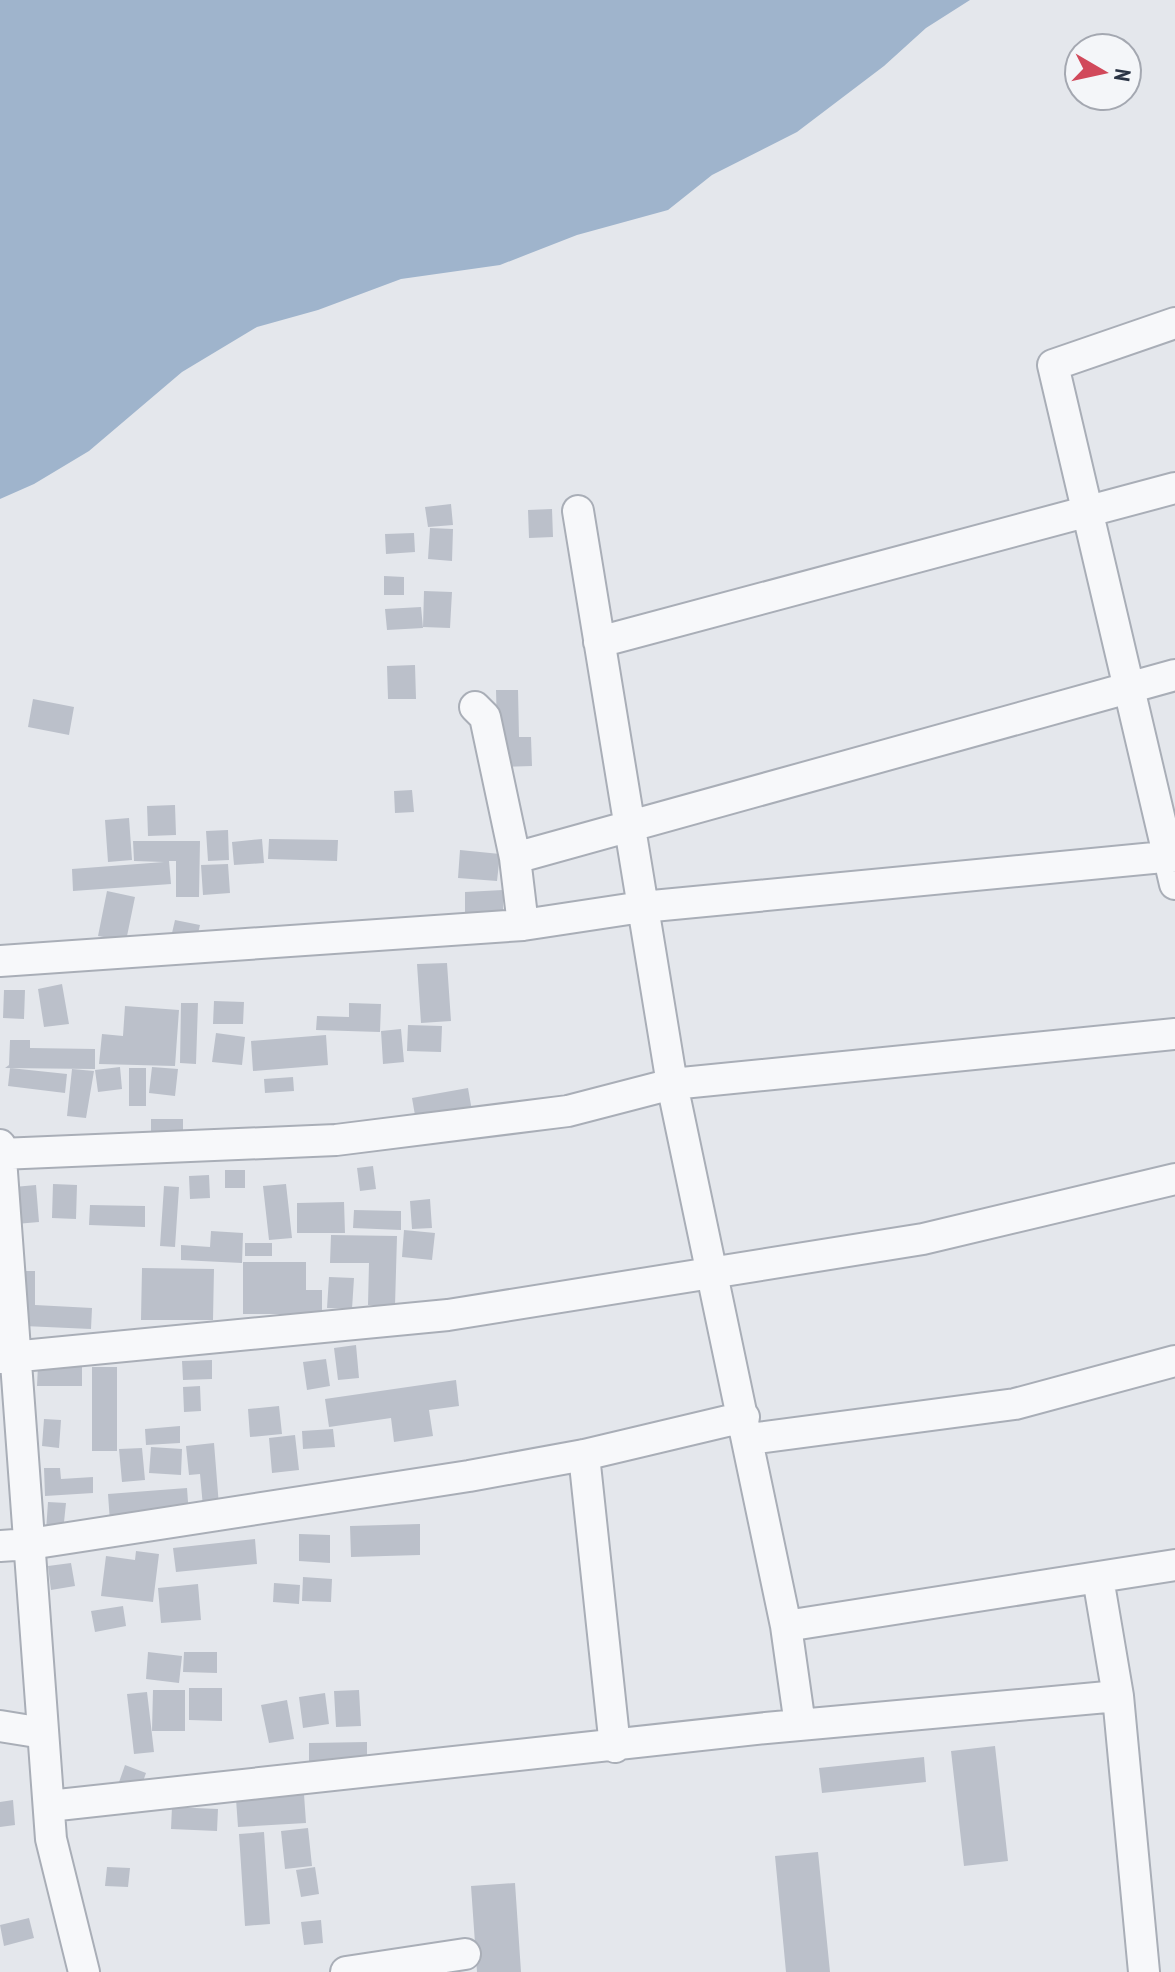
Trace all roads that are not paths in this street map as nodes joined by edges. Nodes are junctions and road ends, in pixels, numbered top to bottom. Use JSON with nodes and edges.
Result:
{"nodes":[{"id":1,"x":1175,"y":323,"type":"edge"},
{"id":2,"x":1175,"y":488,"type":"edge"},
{"id":3,"x":578,"y":511,"type":"dead end"},
{"id":4,"x":1088,"y":512,"type":"junction"},
{"id":5,"x":599,"y":642,"type":"junction"},
{"id":6,"x":1175,"y":675,"type":"edge"},
{"id":7,"x":1131,"y":688,"type":"junction"},
{"id":8,"x":475,"y":707,"type":"dead end"},
{"id":9,"x":629,"y":825,"type":"junction"},
{"id":10,"x":515,"y":858,"type":"junction"},
{"id":11,"x":1174,"y":866,"type":"edge"},
{"id":12,"x":642,"y":907,"type":"junction"},
{"id":13,"x":523,"y":925,"type":"junction"},
{"id":14,"x":0,"y":961,"type":"edge"},
{"id":15,"x":1175,"y":1034,"type":"edge"},
{"id":16,"x":672,"y":1084,"type":"junction"},
{"id":17,"x":0,"y":1145,"type":"edge"},
{"id":18,"x":0,"y":1154,"type":"edge"},
{"id":19,"x":1175,"y":1179,"type":"edge"},
{"id":20,"x":711,"y":1272,"type":"junction"},
{"id":21,"x":8,"y":1356,"type":"edge"},
{"id":22,"x":1175,"y":1361,"type":"edge"},
{"id":23,"x":747,"y":1428,"type":"junction"},
{"id":24,"x":584,"y":1455,"type":"junction"},
{"id":25,"x":30,"y":1544,"type":"junction"},
{"id":26,"x":0,"y":1546,"type":"edge"},
{"id":27,"x":1175,"y":1565,"type":"edge"},
{"id":28,"x":1098,"y":1578,"type":"junction"},
{"id":29,"x":786,"y":1626,"type":"junction"},
{"id":30,"x":1118,"y":1696,"type":"junction"},
{"id":31,"x":800,"y":1725,"type":"junction"},
{"id":32,"x":0,"y":1726,"type":"edge"},
{"id":33,"x":43,"y":1733,"type":"junction"},
{"id":34,"x":615,"y":1747,"type":"junction"},
{"id":35,"x":49,"y":1806,"type":"junction"},
{"id":36,"x":465,"y":1954,"type":"dead end"},
{"id":37,"x":84,"y":1972,"type":"edge"},
{"id":38,"x":346,"y":1972,"type":"edge"},
{"id":39,"x":1144,"y":1972,"type":"edge"}],
"edges":[{"from":1,"to":4,"type":"street"},
{"from":2,"to":4,"type":"street"},
{"from":3,"to":5,"type":"street"},
{"from":4,"to":5,"type":"street"},
{"from":4,"to":7,"type":"street"},
{"from":5,"to":9,"type":"street"},
{"from":6,"to":7,"type":"street"},
{"from":7,"to":9,"type":"street"},
{"from":7,"to":11,"type":"street"},
{"from":8,"to":10,"type":"street"},
{"from":9,"to":10,"type":"street"},
{"from":9,"to":12,"type":"street"},
{"from":10,"to":13,"type":"street"},
{"from":11,"to":12,"type":"street"},
{"from":12,"to":13,"type":"street"},
{"from":12,"to":16,"type":"street"},
{"from":13,"to":14,"type":"street"},
{"from":15,"to":16,"type":"street"},
{"from":16,"to":18,"type":"street"},
{"from":16,"to":20,"type":"street"},
{"from":17,"to":18,"type":"street"},
{"from":18,"to":21,"type":"street"},
{"from":19,"to":20,"type":"street"},
{"from":20,"to":21,"type":"street"},
{"from":20,"to":23,"type":"street"},
{"from":21,"to":25,"type":"street"},
{"from":22,"to":23,"type":"street"},
{"from":23,"to":24,"type":"street"},
{"from":23,"to":29,"type":"street"},
{"from":24,"to":25,"type":"street"},
{"from":24,"to":34,"type":"street"},
{"from":25,"to":26,"type":"street"},
{"from":25,"to":33,"type":"street"},
{"from":27,"to":28,"type":"street"},
{"from":28,"to":29,"type":"street"},
{"from":28,"to":30,"type":"street"},
{"from":29,"to":31,"type":"street"},
{"from":30,"to":31,"type":"street"},
{"from":30,"to":39,"type":"street"},
{"from":31,"to":34,"type":"street"},
{"from":32,"to":33,"type":"street"},
{"from":33,"to":35,"type":"street"},
{"from":34,"to":35,"type":"street"},
{"from":35,"to":37,"type":"street"},
{"from":36,"to":38,"type":"street"}]}
